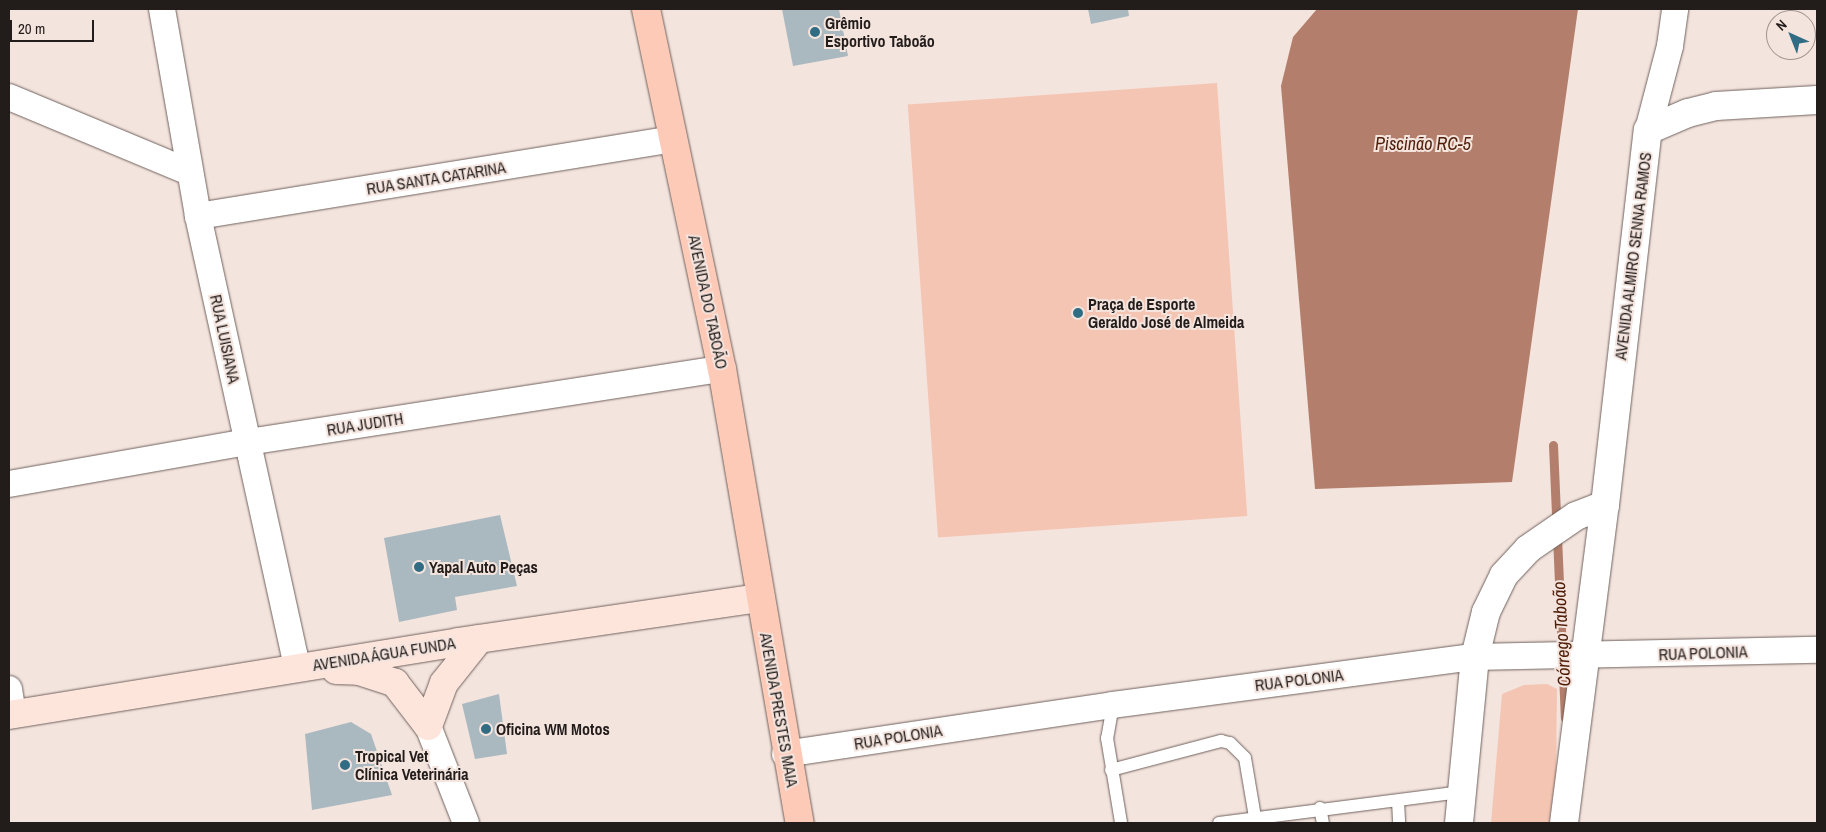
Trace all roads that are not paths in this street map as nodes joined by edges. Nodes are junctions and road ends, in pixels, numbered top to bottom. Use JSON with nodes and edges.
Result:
{"nodes":[{"id":1,"x":162,"y":9,"type":"edge"},
{"id":2,"x":646,"y":9,"type":"edge"},
{"id":3,"x":1675,"y":9,"type":"edge"},
{"id":4,"x":9,"y":97,"type":"edge"},
{"id":5,"x":1817,"y":100,"type":"edge"},
{"id":6,"x":1648,"y":130,"type":"junction"},
{"id":7,"x":674,"y":139,"type":"junction"},
{"id":8,"x":190,"y":172,"type":"junction"},
{"id":9,"x":198,"y":216,"type":"junction"},
{"id":10,"x":722,"y":370,"type":"junction"},
{"id":11,"x":248,"y":442,"type":"junction"},
{"id":12,"x":9,"y":484,"type":"edge"},
{"id":13,"x":1605,"y":505,"type":"junction"},
{"id":14,"x":760,"y":598,"type":"junction"},
{"id":15,"x":479,"y":639,"type":"junction"},
{"id":16,"x":1817,"y":650,"type":"edge"},
{"id":17,"x":1584,"y":656,"type":"junction"},
{"id":18,"x":1475,"y":657,"type":"junction"},
{"id":19,"x":298,"y":668,"type":"junction"},
{"id":20,"x":1112,"y":704,"type":"junction"},
{"id":21,"x":10,"y":707,"type":"edge"},
{"id":22,"x":428,"y":726,"type":"junction"},
{"id":23,"x":785,"y":754,"type":"junction"},
{"id":24,"x":1111,"y":770,"type":"junction"},
{"id":25,"x":1462,"y":792,"type":"junction"},
{"id":26,"x":1398,"y":801,"type":"junction"},
{"id":27,"x":1320,"y":808,"type":"junction"},
{"id":28,"x":1255,"y":817,"type":"junction"},
{"id":29,"x":466,"y":823,"type":"edge"},
{"id":30,"x":800,"y":823,"type":"edge"},
{"id":31,"x":1121,"y":823,"type":"edge"},
{"id":32,"x":1219,"y":823,"type":"edge"},
{"id":33,"x":1323,"y":823,"type":"edge"},
{"id":34,"x":1399,"y":823,"type":"edge"},
{"id":35,"x":1459,"y":823,"type":"edge"},
{"id":36,"x":1564,"y":823,"type":"edge"}],
"edges":[{"from":1,"to":8,"type":"street","name":"RUA LUISIANA"},
{"from":2,"to":7,"type":"main road","name":"AVENIDA DO TABOÃO"},
{"from":3,"to":6,"type":"street","name":"AVENIDA ALMIRO SENNA RAMOS"},
{"from":4,"to":8,"type":"street"},
{"from":5,"to":6,"type":"street"},
{"from":6,"to":13,"type":"street","name":"AVENIDA ALMIRO SENNA RAMOS"},
{"from":7,"to":9,"type":"street","name":"RUA SANTA CATARINA"},
{"from":7,"to":10,"type":"main road","name":"AVENIDA DO TABOÃO"},
{"from":8,"to":9,"type":"street","name":"RUA LUISIANA"},
{"from":9,"to":11,"type":"street","name":"RUA LUISIANA"},
{"from":10,"to":11,"type":"street","name":"RUA JUDITH"},
{"from":10,"to":14,"type":"main road","name":"AVENIDA DO TABOÃO"},
{"from":11,"to":12,"type":"street","name":"RUA JUDITH"},
{"from":11,"to":19,"type":"street","name":"RUA LUISIANA"},
{"from":13,"to":17,"type":"street","name":"AVENIDA ALMIRO SENNA RAMOS"},
{"from":13,"to":18,"type":"street"},
{"from":14,"to":15,"type":"main road","name":"AVENIDA ÁGUA FUNDA"},
{"from":14,"to":23,"type":"main road","name":"AVENIDA PRESTES MAIA"},
{"from":15,"to":19,"type":"main road","name":"AVENIDA ÁGUA FUNDA"},
{"from":15,"to":22,"type":"main road"},
{"from":16,"to":17,"type":"street","name":"RUA POLONIA"},
{"from":17,"to":18,"type":"street","name":"RUA POLONIA"},
{"from":17,"to":36,"type":"street","name":"AVENIDA ALMIRO SENNA RAMOS"},
{"from":18,"to":20,"type":"street","name":"RUA POLONIA"},
{"from":18,"to":25,"type":"street"},
{"from":19,"to":21,"type":"main road","name":"AVENIDA ÁGUA FUNDA"},
{"from":19,"to":22,"type":"main road"},
{"from":20,"to":23,"type":"street","name":"RUA POLONIA"},
{"from":20,"to":24,"type":"lane"},
{"from":22,"to":29,"type":"street"},
{"from":23,"to":30,"type":"main road","name":"AVENIDA PRESTES MAIA"},
{"from":24,"to":28,"type":"lane"},
{"from":24,"to":31,"type":"lane"},
{"from":25,"to":26,"type":"lane"},
{"from":25,"to":35,"type":"street"},
{"from":26,"to":27,"type":"lane"},
{"from":26,"to":34,"type":"lane"},
{"from":27,"to":28,"type":"lane"},
{"from":27,"to":33,"type":"lane"},
{"from":28,"to":32,"type":"lane"}]}
